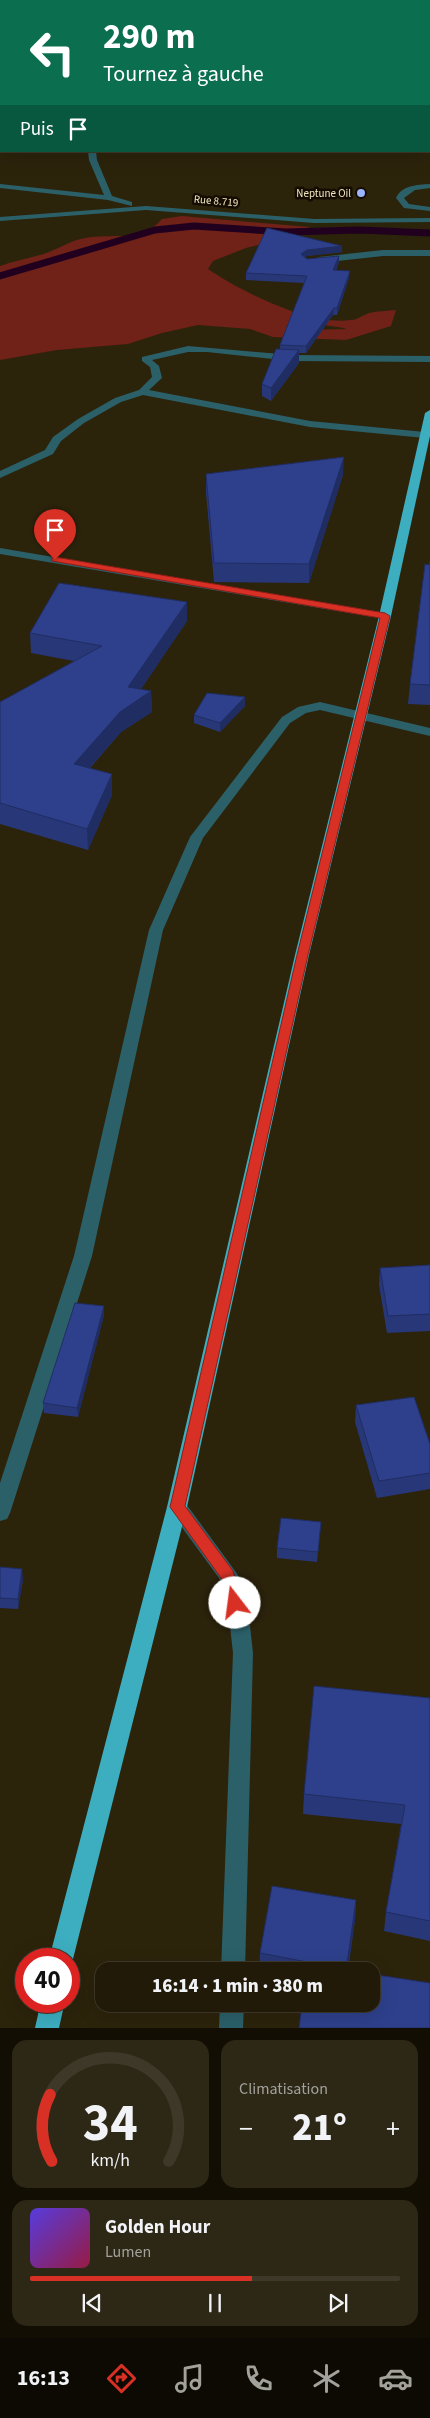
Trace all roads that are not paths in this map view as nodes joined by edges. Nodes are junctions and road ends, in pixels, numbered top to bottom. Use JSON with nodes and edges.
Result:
{"nodes":[{"id":1,"x":92,"y":152,"type":"edge"},
{"id":2,"x":0,"y":186,"type":"edge"},
{"id":3,"x":430,"y":186,"type":"edge"},
{"id":4,"x":109,"y":198,"type":"junction"},
{"id":5,"x":146,"y":208,"type":"junction"},
{"id":6,"x":430,"y":209,"type":"edge"},
{"id":7,"x":0,"y":220,"type":"edge"},
{"id":8,"x":430,"y":220,"type":"edge"},
{"id":9,"x":430,"y":253,"type":"edge"},
{"id":10,"x":307,"y":262,"type":"edge"},
{"id":11,"x":430,"y":359,"type":"edge"},
{"id":12,"x":142,"y":392,"type":"junction"},
{"id":13,"x":430,"y":412,"type":"edge"},
{"id":14,"x":425,"y":435,"type":"junction"},
{"id":15,"x":0,"y":474,"type":"edge"},
{"id":16,"x":0,"y":551,"type":"edge"},
{"id":17,"x":385,"y":616,"type":"junction"},
{"id":18,"x":360,"y":715,"type":"junction"},
{"id":19,"x":430,"y":732,"type":"edge"},
{"id":20,"x":178,"y":1507,"type":"junction"},
{"id":21,"x":0,"y":1513,"type":"edge"},
{"id":22,"x":64,"y":1948,"type":"edge"},
{"id":23,"x":233,"y":1962,"type":"edge"},
{"id":24,"x":232,"y":2012,"type":"edge"},
{"id":25,"x":50,"y":2013,"type":"edge"},
{"id":26,"x":47,"y":2028,"type":"edge"},
{"id":27,"x":231,"y":2028,"type":"edge"}],
"edges":[{"from":1,"to":4,"type":"street"},
{"from":2,"to":4,"type":"street"},
{"from":3,"to":6,"type":"street"},
{"from":4,"to":5,"type":"street"},
{"from":5,"to":7,"type":"street","name":"Rue 8.719"},
{"from":5,"to":8,"type":"street","name":"Rue 8.719"},
{"from":9,"to":10,"type":"street"},
{"from":11,"to":12,"type":"street"},
{"from":12,"to":14,"type":"street"},
{"from":12,"to":15,"type":"street"},
{"from":13,"to":14,"type":"highway"},
{"from":14,"to":17,"type":"highway"},
{"from":16,"to":17,"type":"street"},
{"from":17,"to":18,"type":"highway"},
{"from":18,"to":19,"type":"street"},
{"from":18,"to":20,"type":"highway"},
{"from":18,"to":21,"type":"street"},
{"from":20,"to":22,"type":"highway"},
{"from":20,"to":23,"type":"street"},
{"from":24,"to":27,"type":"street"},
{"from":25,"to":26,"type":"highway"}]}
